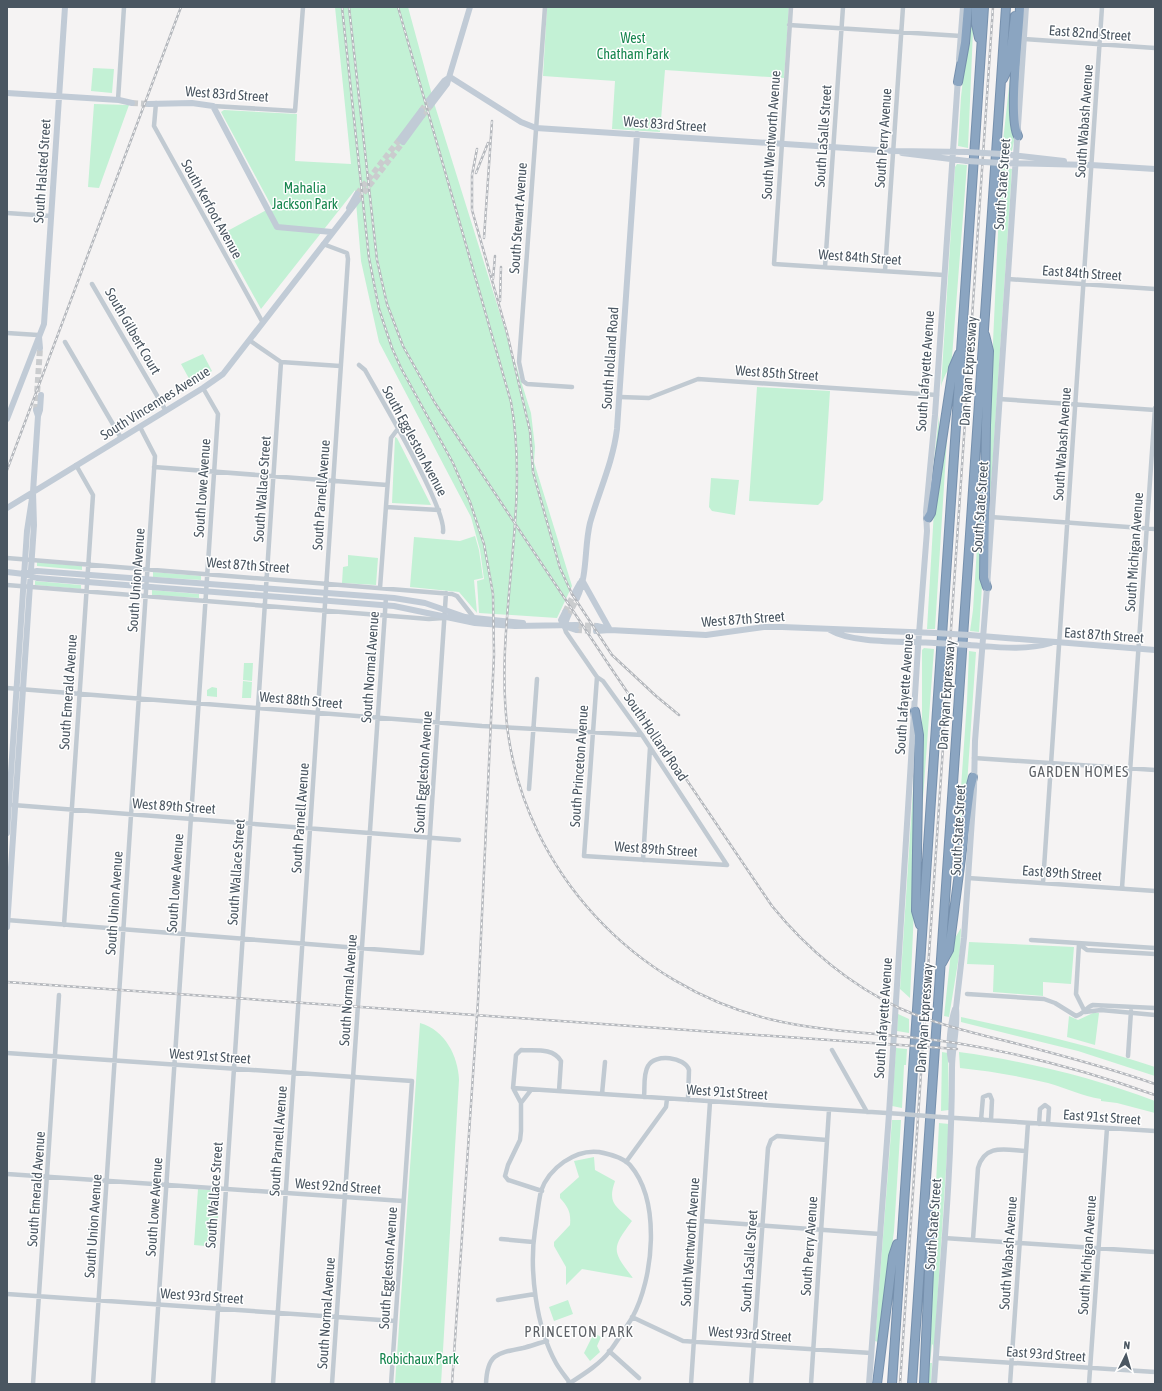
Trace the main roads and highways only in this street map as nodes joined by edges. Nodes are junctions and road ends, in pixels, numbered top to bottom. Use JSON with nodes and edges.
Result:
{"nodes":[{"id":1,"x":65,"y":7,"type":"edge"},
{"id":2,"x":470,"y":7,"type":"edge"},
{"id":3,"x":963,"y":7,"type":"edge"},
{"id":4,"x":968,"y":7,"type":"edge"},
{"id":5,"x":976,"y":7,"type":"edge"},
{"id":6,"x":984,"y":7,"type":"edge"},
{"id":7,"x":1006,"y":7,"type":"edge"},
{"id":8,"x":1016,"y":7,"type":"edge"},
{"id":9,"x":1020,"y":7,"type":"edge"},
{"id":10,"x":1026,"y":7,"type":"edge"},
{"id":11,"x":981,"y":48,"type":"junction"},
{"id":12,"x":450,"y":77,"type":"junction"},
{"id":13,"x":958,"y":82,"type":"junction"},
{"id":14,"x":1001,"y":85,"type":"junction"},
{"id":15,"x":7,"y":93,"type":"edge"},
{"id":16,"x":59,"y":96,"type":"junction"},
{"id":17,"x":133,"y":101,"type":"tunnel mouth"},
{"id":18,"x":149,"y":102,"type":"tunnel mouth"},
{"id":19,"x":430,"y":103,"type":"tunnel mouth"},
{"id":20,"x":422,"y":114,"type":"tunnel mouth"},
{"id":21,"x":638,"y":134,"type":"junction"},
{"id":22,"x":1018,"y":136,"type":"junction"},
{"id":23,"x":401,"y":140,"type":"tunnel mouth"},
{"id":24,"x":893,"y":151,"type":"junction"},
{"id":25,"x":952,"y":151,"type":"junction"},
{"id":26,"x":1016,"y":155,"type":"junction"},
{"id":27,"x":952,"y":160,"type":"junction"},
{"id":28,"x":1015,"y":164,"type":"junction"},
{"id":29,"x":1092,"y":165,"type":"junction"},
{"id":30,"x":1155,"y":170,"type":"edge"},
{"id":31,"x":358,"y":197,"type":"tunnel mouth"},
{"id":32,"x":332,"y":232,"type":"junction"},
{"id":33,"x":984,"y":327,"type":"junction"},
{"id":34,"x":38,"y":335,"type":"junction"},
{"id":35,"x":41,"y":345,"type":"tunnel mouth"},
{"id":36,"x":962,"y":350,"type":"junction"},
{"id":37,"x":41,"y":395,"type":"dead end"},
{"id":38,"x":7,"y":419,"type":"edge"},
{"id":39,"x":33,"y":492,"type":"junction"},
{"id":40,"x":7,"y":508,"type":"edge"},
{"id":41,"x":928,"y":518,"type":"junction"},
{"id":42,"x":7,"y":572,"type":"edge"},
{"id":43,"x":28,"y":574,"type":"junction"},
{"id":44,"x":582,"y":580,"type":"junction"},
{"id":45,"x":987,"y":587,"type":"junction"},
{"id":46,"x":575,"y":596,"type":"tunnel mouth"},
{"id":47,"x":566,"y":614,"type":"tunnel mouth"},
{"id":48,"x":532,"y":625,"type":"junction"},
{"id":49,"x":564,"y":626,"type":"junction"},
{"id":50,"x":576,"y":627,"type":"tunnel mouth"},
{"id":51,"x":596,"y":629,"type":"tunnel mouth"},
{"id":52,"x":610,"y":630,"type":"junction"},
{"id":53,"x":830,"y":630,"type":"junction"},
{"id":54,"x":920,"y":632,"type":"junction"},
{"id":55,"x":983,"y":636,"type":"junction"},
{"id":56,"x":919,"y":642,"type":"junction"},
{"id":57,"x":1051,"y":643,"type":"junction"},
{"id":58,"x":982,"y":646,"type":"junction"},
{"id":59,"x":1155,"y":650,"type":"edge"},
{"id":60,"x":915,"y":711,"type":"junction"},
{"id":61,"x":973,"y":777,"type":"junction"},
{"id":62,"x":10,"y":804,"type":"edge"},
{"id":63,"x":7,"y":833,"type":"edge"},
{"id":64,"x":7,"y":920,"type":"edge"},
{"id":65,"x":7,"y":926,"type":"edge"},
{"id":66,"x":922,"y":930,"type":"junction"},
{"id":67,"x":940,"y":966,"type":"junction"},
{"id":68,"x":925,"y":1199,"type":"junction"},
{"id":69,"x":901,"y":1232,"type":"junction"},
{"id":70,"x":869,"y":1384,"type":"edge"},
{"id":71,"x":877,"y":1384,"type":"edge"},
{"id":72,"x":892,"y":1384,"type":"edge"},
{"id":73,"x":912,"y":1384,"type":"edge"},
{"id":74,"x":924,"y":1384,"type":"edge"},
{"id":75,"x":934,"y":1384,"type":"edge"}],
"edges":[{"from":1,"to":16,"type":"main road","name":"South Halsted Street"},
{"from":2,"to":12,"type":"main road"},
{"from":3,"to":13,"type":"main road","name":"South Lafayette Avenue"},
{"from":4,"to":13,"type":"highway"},
{"from":5,"to":11,"type":"highway"},
{"from":6,"to":11,"type":"highway","name":"Dan Ryan Expressway"},
{"from":7,"to":14,"type":"highway","name":"Dan Ryan Expressway"},
{"from":8,"to":14,"type":"highway"},
{"from":9,"to":22,"type":"highway"},
{"from":10,"to":22,"type":"main road","name":"South State Street"},
{"from":11,"to":36,"type":"highway","name":"Dan Ryan Expressway"},
{"from":12,"to":19,"type":"main road"},
{"from":12,"to":21,"type":"main road","name":"West 83rd Street"},
{"from":13,"to":25,"type":"main road","name":"South Lafayette Avenue"},
{"from":14,"to":33,"type":"highway","name":"Dan Ryan Expressway"},
{"from":15,"to":16,"type":"main road"},
{"from":16,"to":17,"type":"main road"},
{"from":16,"to":34,"type":"main road","name":"South Halsted Street"},
{"from":18,"to":32,"type":"main road","name":"West 83rd Street"},
{"from":20,"to":23,"type":"main road"},
{"from":21,"to":24,"type":"main road","name":"West 83rd Street"},
{"from":21,"to":44,"type":"main road","name":"South Holland Road"},
{"from":22,"to":26,"type":"main road","name":"South State Street"},
{"from":24,"to":25,"type":"main road","name":"West 83rd Street"},
{"from":24,"to":27,"type":"main road","name":"West 83rd Street"},
{"from":25,"to":26,"type":"main road","name":"West 83rd Street","bridge":true},
{"from":25,"to":27,"type":"main road","name":"South Lafayette Avenue"},
{"from":26,"to":28,"type":"main road","name":"South State Street"},
{"from":26,"to":29,"type":"main road","name":"West 83rd Street"},
{"from":27,"to":28,"type":"main road","name":"West 83rd Street","bridge":true},
{"from":27,"to":41,"type":"main road","name":"South Lafayette Avenue"},
{"from":28,"to":29,"type":"main road","name":"West 83rd Street"},
{"from":28,"to":45,"type":"main road","name":"South State Street"},
{"from":29,"to":30,"type":"main road"},
{"from":31,"to":32,"type":"main road","name":"South Vincennes Avenue"},
{"from":32,"to":39,"type":"main road","name":"South Vincennes Avenue"},
{"from":33,"to":45,"type":"highway"},
{"from":33,"to":67,"type":"highway","name":"Dan Ryan Expressway"},
{"from":34,"to":35,"type":"main road"},
{"from":34,"to":38,"type":"main road","name":"South Halsted Street"},
{"from":36,"to":41,"type":"highway"},
{"from":36,"to":66,"type":"highway","name":"Dan Ryan Expressway"},
{"from":37,"to":39,"type":"main road"},
{"from":39,"to":40,"type":"main road","name":"South Vincennes Avenue"},
{"from":39,"to":43,"type":"main road"},
{"from":41,"to":54,"type":"main road","name":"South Lafayette Avenue"},
{"from":42,"to":43,"type":"main road","name":"West 87th Street"},
{"from":43,"to":48,"type":"main road","name":"West 87th Street"},
{"from":43,"to":48,"type":"main road","name":"West 87th Street"},
{"from":43,"to":62,"type":"main road"},
{"from":44,"to":46,"type":"main road","name":"South Holland Road"},
{"from":44,"to":52,"type":"main road"},
{"from":45,"to":55,"type":"main road","name":"South State Street"},
{"from":47,"to":49,"type":"main road"},
{"from":48,"to":49,"type":"main road","name":"West 87th Street"},
{"from":49,"to":50,"type":"main road","name":"West 87th Street"},
{"from":51,"to":52,"type":"main road","name":"West 87th Street"},
{"from":52,"to":53,"type":"main road","name":"West 87th Street"},
{"from":53,"to":54,"type":"main road","name":"West 87th Street"},
{"from":53,"to":56,"type":"main road","name":"West 87th Street"},
{"from":54,"to":55,"type":"main road","name":"West 87th Street","bridge":true},
{"from":54,"to":56,"type":"main road","name":"South Lafayette Avenue"},
{"from":55,"to":57,"type":"main road","name":"East 87th Street"},
{"from":55,"to":58,"type":"main road","name":"South State Street"},
{"from":56,"to":58,"type":"main road","name":"West 87th Street","bridge":true},
{"from":56,"to":60,"type":"main road","name":"South Lafayette Avenue"},
{"from":57,"to":58,"type":"main road","name":"East 87th Street"},
{"from":57,"to":59,"type":"main road","name":"East 87th Street"},
{"from":58,"to":61,"type":"main road","name":"South State Street"},
{"from":60,"to":66,"type":"highway"},
{"from":60,"to":70,"type":"main road","name":"South Lafayette Avenue"},
{"from":61,"to":67,"type":"highway"},
{"from":61,"to":75,"type":"main road","name":"South State Street"},
{"from":62,"to":63,"type":"main road"},
{"from":62,"to":64,"type":"main road"},
{"from":64,"to":65,"type":"main road"},
{"from":66,"to":69,"type":"highway","name":"Dan Ryan Expressway"},
{"from":67,"to":68,"type":"highway","name":"Dan Ryan Expressway"},
{"from":68,"to":73,"type":"highway","name":"Dan Ryan Expressway"},
{"from":68,"to":74,"type":"highway"},
{"from":69,"to":71,"type":"highway"},
{"from":69,"to":72,"type":"highway","name":"Dan Ryan Expressway"}]}
